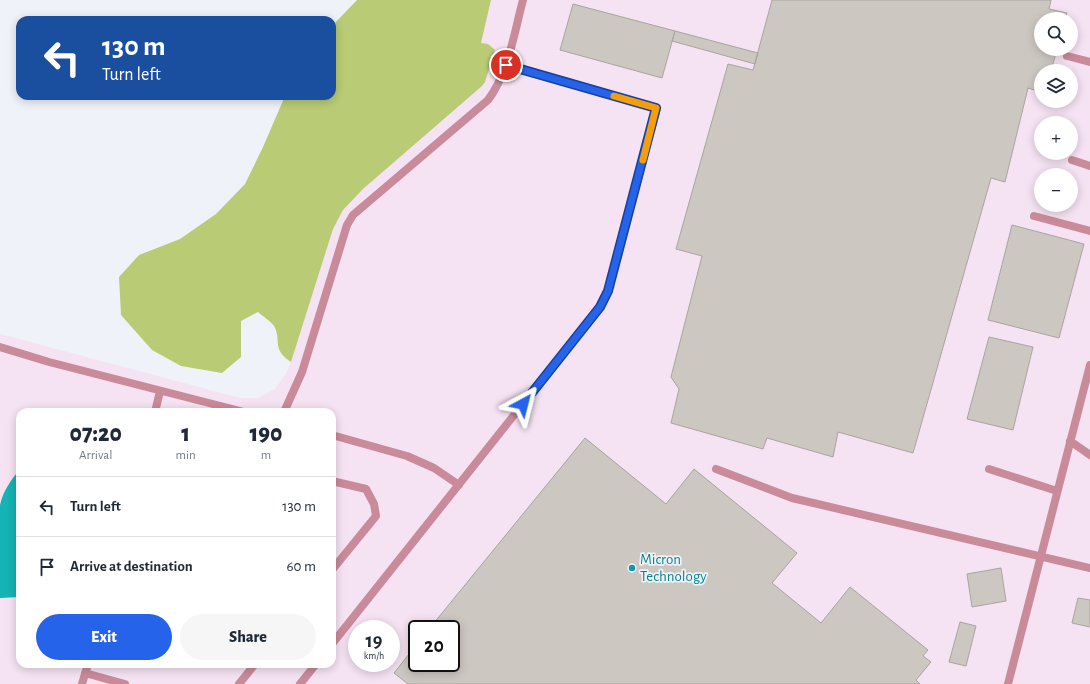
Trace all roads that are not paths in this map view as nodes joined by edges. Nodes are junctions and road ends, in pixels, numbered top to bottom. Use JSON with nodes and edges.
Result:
{"nodes":[{"id":1,"x":524,"y":0,"type":"edge"},
{"id":2,"x":1067,"y":56,"type":"dead end"},
{"id":3,"x":1090,"y":62,"type":"edge"},
{"id":4,"x":506,"y":65,"type":"junction"},
{"id":5,"x":1072,"y":160,"type":"dead end"},
{"id":6,"x":1090,"y":166,"type":"edge"},
{"id":7,"x":1034,"y":216,"type":"dead end"},
{"id":8,"x":1090,"y":231,"type":"edge"},
{"id":9,"x":0,"y":347,"type":"edge"},
{"id":10,"x":1090,"y":365,"type":"edge"},
{"id":11,"x":160,"y":391,"type":"junction"},
{"id":12,"x":156,"y":408,"type":"edge"},
{"id":13,"x":228,"y":408,"type":"edge"},
{"id":14,"x":286,"y":408,"type":"edge"},
{"id":15,"x":336,"y":436,"type":"edge"},
{"id":16,"x":1070,"y":441,"type":"junction"},
{"id":17,"x":1090,"y":455,"type":"edge"},
{"id":18,"x":716,"y":469,"type":"dead end"},
{"id":19,"x":989,"y":469,"type":"dead end"},
{"id":20,"x":336,"y":482,"type":"edge"},
{"id":21,"x":458,"y":485,"type":"junction"},
{"id":22,"x":1057,"y":490,"type":"junction"},
{"id":23,"x":1042,"y":558,"type":"junction"},
{"id":24,"x":336,"y":565,"type":"edge"},
{"id":25,"x":1090,"y":568,"type":"edge"},
{"id":26,"x":336,"y":639,"type":"edge"},
{"id":27,"x":87,"y":668,"type":"edge"},
{"id":28,"x":253,"y":668,"type":"edge"},
{"id":29,"x":313,"y":668,"type":"edge"},
{"id":30,"x":85,"y":673,"type":"junction"},
{"id":31,"x":82,"y":684,"type":"edge"},
{"id":32,"x":125,"y":684,"type":"edge"},
{"id":33,"x":239,"y":684,"type":"edge"},
{"id":34,"x":300,"y":684,"type":"edge"},
{"id":35,"x":1008,"y":684,"type":"edge"}],
"edges":[{"from":1,"to":4,"type":"lane"},
{"from":2,"to":3,"type":"lane"},
{"from":4,"to":14,"type":"lane"},
{"from":4,"to":21,"type":"lane"},
{"from":5,"to":6,"type":"lane"},
{"from":7,"to":8,"type":"lane"},
{"from":9,"to":11,"type":"lane"},
{"from":10,"to":16,"type":"lane"},
{"from":11,"to":12,"type":"lane"},
{"from":11,"to":13,"type":"lane"},
{"from":15,"to":21,"type":"lane"},
{"from":16,"to":17,"type":"lane"},
{"from":16,"to":22,"type":"lane"},
{"from":18,"to":23,"type":"lane"},
{"from":19,"to":22,"type":"lane"},
{"from":20,"to":24,"type":"lane"},
{"from":21,"to":26,"type":"lane"},
{"from":22,"to":23,"type":"lane"},
{"from":23,"to":25,"type":"lane"},
{"from":23,"to":35,"type":"lane"},
{"from":27,"to":30,"type":"lane"},
{"from":28,"to":33,"type":"lane"},
{"from":29,"to":34,"type":"lane"},
{"from":30,"to":31,"type":"lane"},
{"from":30,"to":32,"type":"lane"}]}
